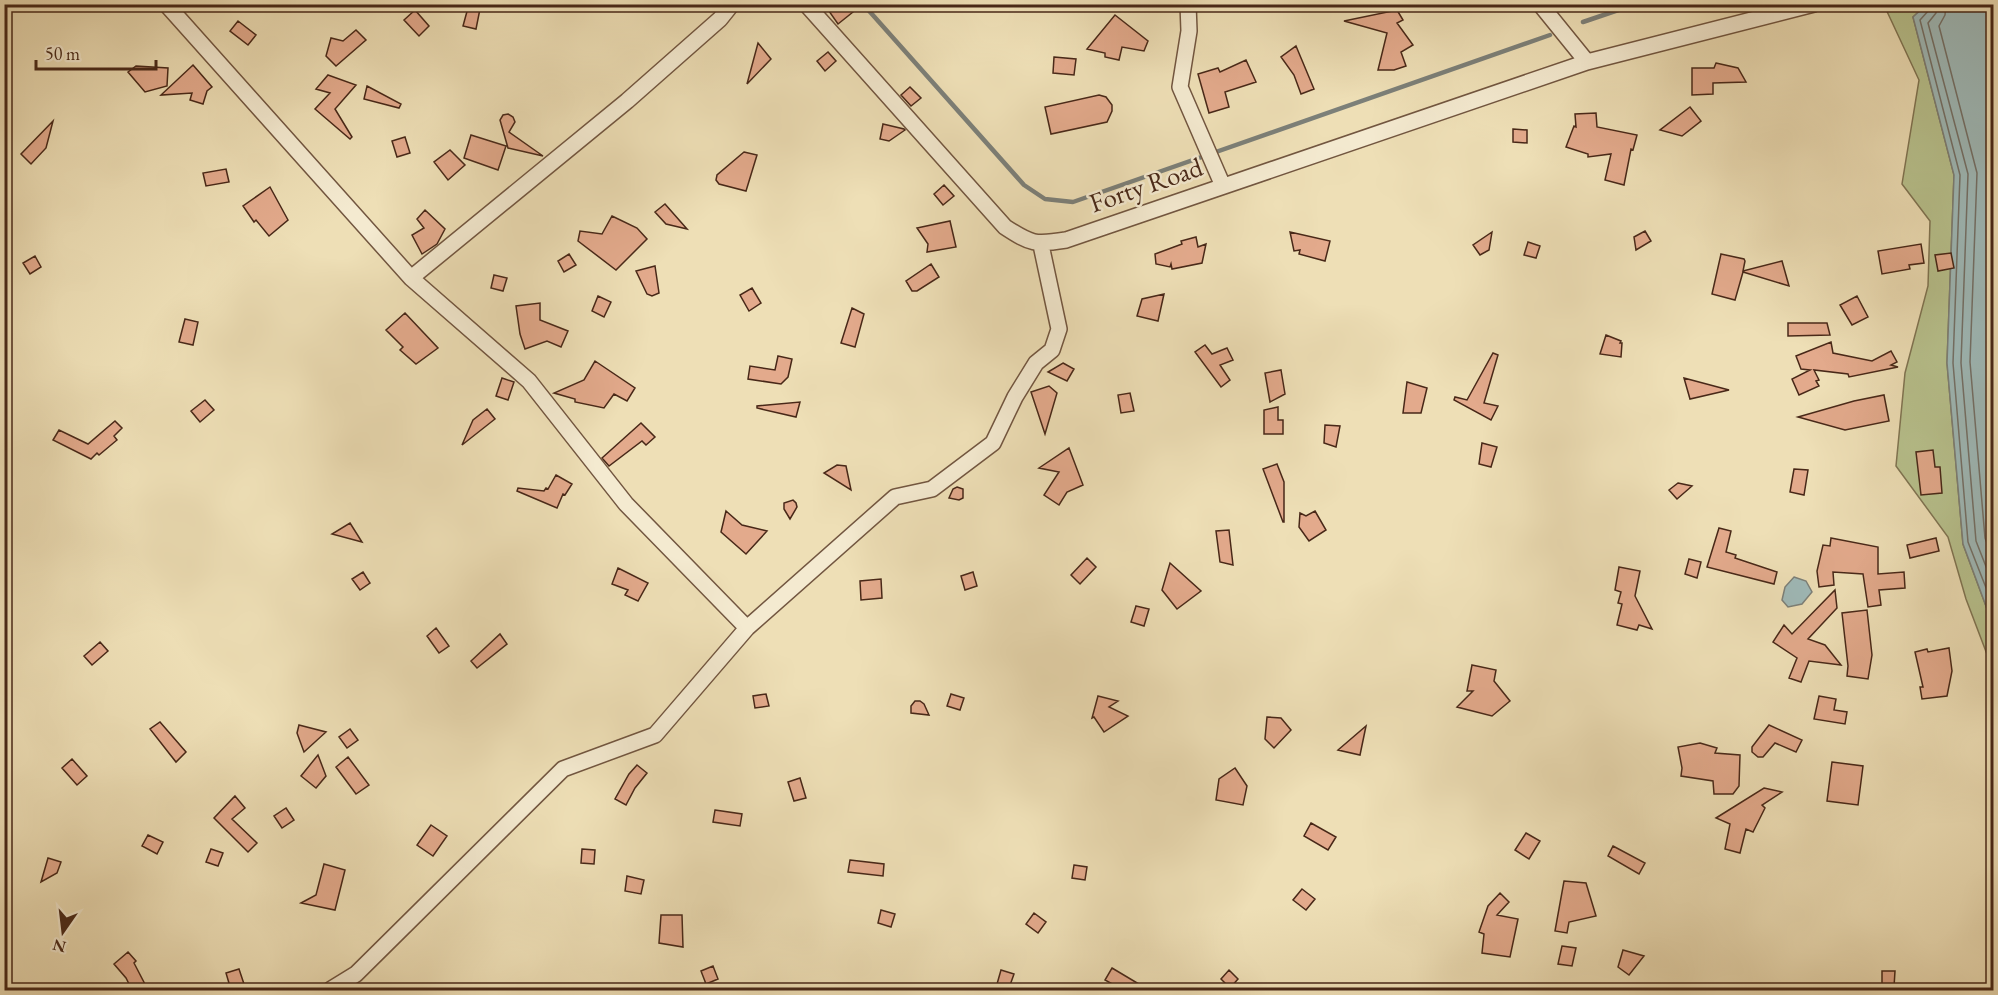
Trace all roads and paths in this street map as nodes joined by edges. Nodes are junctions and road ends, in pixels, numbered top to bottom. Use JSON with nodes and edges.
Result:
{"nodes":[{"id":1,"x":166,"y":4,"type":"edge"},
{"id":2,"x":732,"y":4,"type":"edge"},
{"id":3,"x":806,"y":4,"type":"edge"},
{"id":4,"x":1188,"y":4,"type":"edge"},
{"id":5,"x":1540,"y":4,"type":"edge"},
{"id":6,"x":1814,"y":4,"type":"edge"},
{"id":7,"x":1791,"y":7,"type":"edge"},
{"id":8,"x":1587,"y":62,"type":"junction"},
{"id":9,"x":1223,"y":186,"type":"junction"},
{"id":10,"x":1041,"y":244,"type":"junction"},
{"id":11,"x":411,"y":278,"type":"junction"},
{"id":12,"x":747,"y":628,"type":"junction"},
{"id":13,"x":330,"y":990,"type":"edge"}],
"edges":[{"from":1,"to":11,"type":"street"},
{"from":2,"to":11,"type":"street"},
{"from":3,"to":10,"type":"street"},
{"from":4,"to":9,"type":"street"},
{"from":5,"to":8,"type":"street"},
{"from":6,"to":7,"type":"street","name":"Forty Road"},
{"from":7,"to":8,"type":"street","name":"Forty Road"},
{"from":8,"to":9,"type":"street","name":"Forty Road"},
{"from":9,"to":10,"type":"street","name":"Forty Road"},
{"from":10,"to":12,"type":"street"},
{"from":11,"to":12,"type":"street"},
{"from":12,"to":13,"type":"street"}]}
